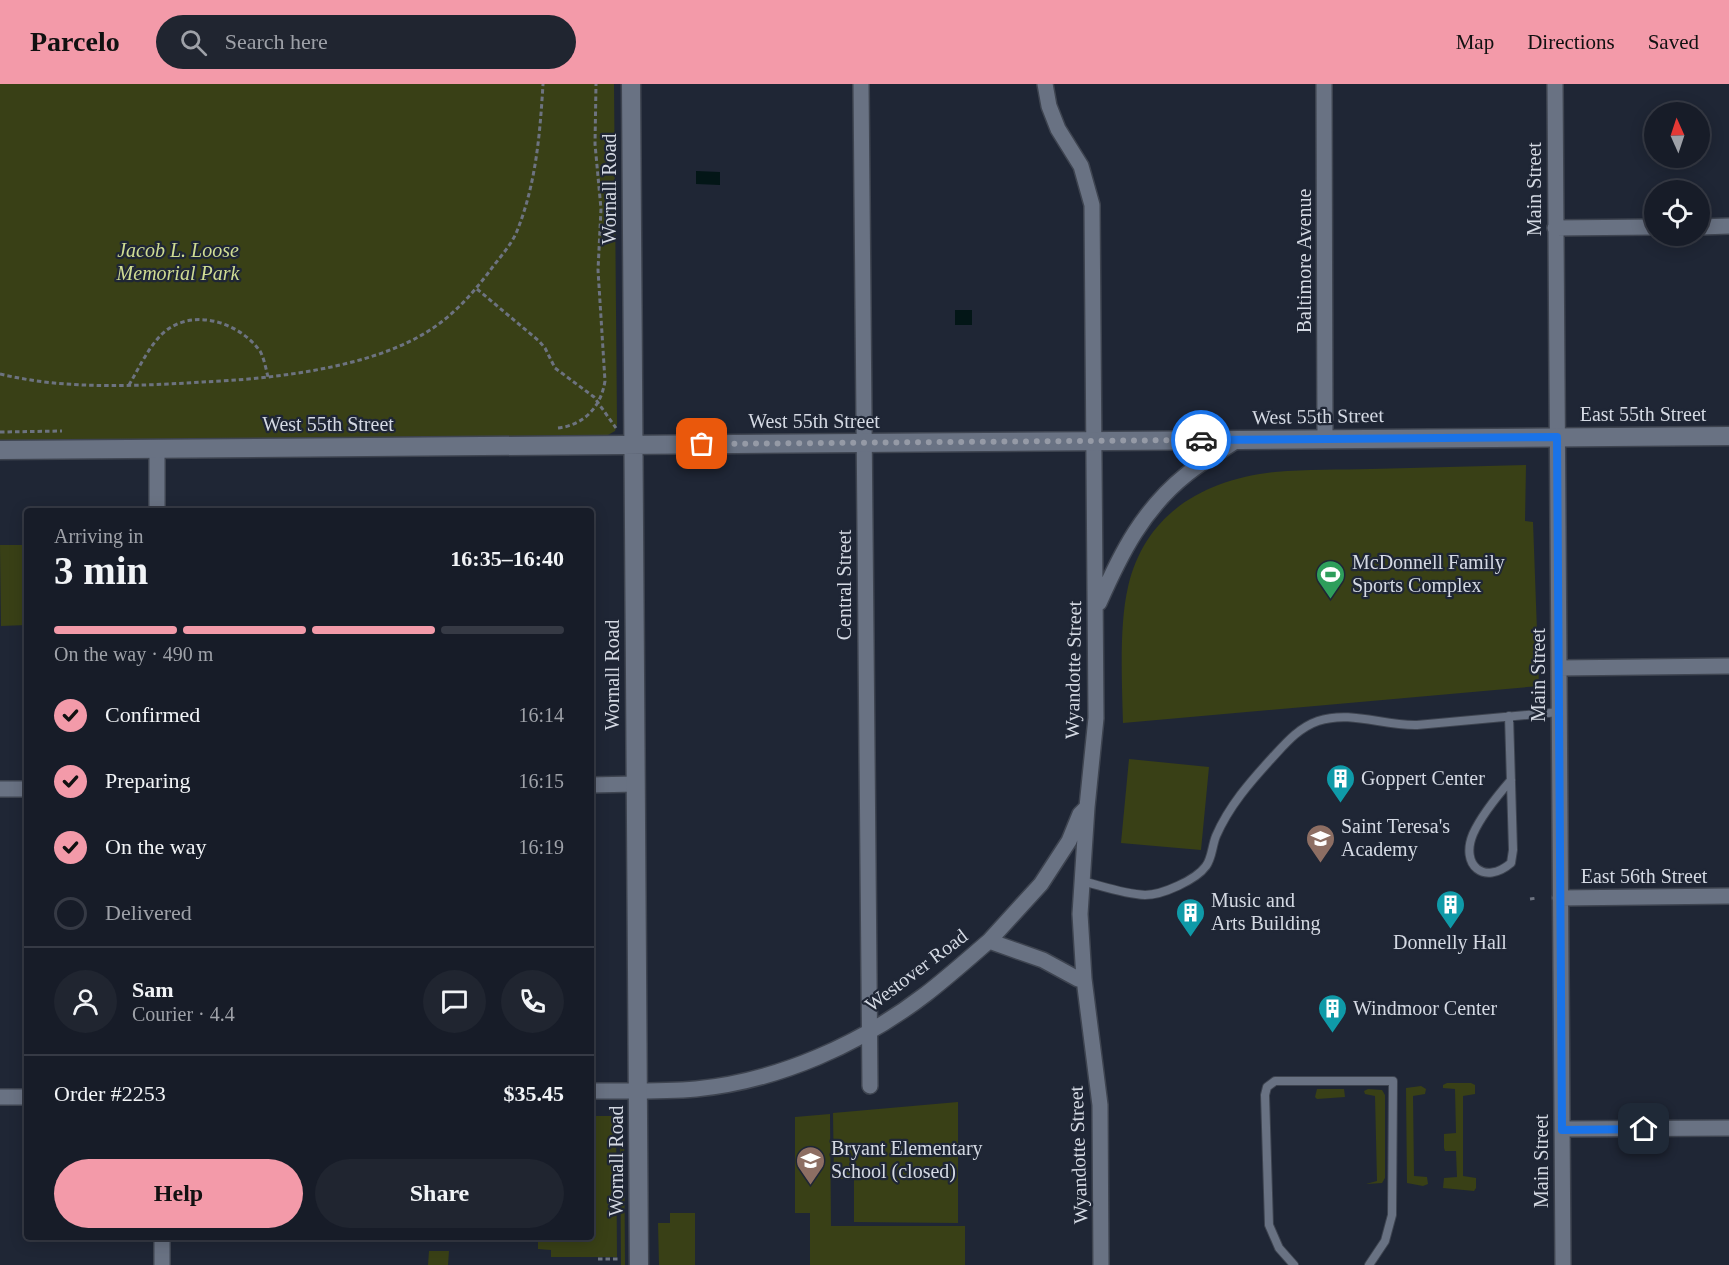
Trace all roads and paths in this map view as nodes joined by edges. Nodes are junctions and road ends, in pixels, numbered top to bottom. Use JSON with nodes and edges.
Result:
{"nodes":[{"id":1,"x":543,"y":84,"type":"edge"},
{"id":2,"x":596,"y":84,"type":"edge"},
{"id":3,"x":631,"y":84,"type":"edge"},
{"id":4,"x":861,"y":84,"type":"edge"},
{"id":5,"x":1045,"y":84,"type":"edge"},
{"id":6,"x":1324,"y":84,"type":"edge"},
{"id":7,"x":1555,"y":84,"type":"edge"},
{"id":8,"x":1729,"y":226,"type":"edge"},
{"id":9,"x":1644,"y":227,"type":"edge"},
{"id":10,"x":1710,"y":227,"type":"edge"},
{"id":11,"x":1556,"y":228,"type":"junction"},
{"id":12,"x":477,"y":289,"type":"junction"},
{"id":13,"x":0,"y":375,"type":"edge"},
{"id":14,"x":268,"y":377,"type":"junction"},
{"id":15,"x":129,"y":385,"type":"junction"},
{"id":16,"x":598,"y":403,"type":"junction"},
{"id":17,"x":554,"y":428,"type":"dead end"},
{"id":18,"x":617,"y":429,"type":"dead end"},
{"id":19,"x":0,"y":432,"type":"edge"},
{"id":20,"x":70,"y":432,"type":"dead end"},
{"id":21,"x":1729,"y":436,"type":"edge"},
{"id":22,"x":1557,"y":437,"type":"junction"},
{"id":23,"x":1325,"y":439,"type":"junction"},
{"id":24,"x":1237,"y":440,"type":"junction"},
{"id":25,"x":1095,"y":441,"type":"junction"},
{"id":26,"x":633,"y":444,"type":"junction"},
{"id":27,"x":864,"y":444,"type":"junction"},
{"id":28,"x":157,"y":448,"type":"junction"},
{"id":29,"x":0,"y":450,"type":"edge"},
{"id":30,"x":157,"y":508,"type":"edge"},
{"id":31,"x":1096,"y":610,"type":"junction"},
{"id":32,"x":1729,"y":666,"type":"edge"},
{"id":33,"x":1559,"y":668,"type":"junction"},
{"id":34,"x":1559,"y":712,"type":"junction"},
{"id":35,"x":1509,"y":716,"type":"junction"},
{"id":36,"x":1511,"y":780,"type":"junction"},
{"id":37,"x":594,"y":784,"type":"edge"},
{"id":38,"x":635,"y":784,"type":"junction"},
{"id":39,"x":0,"y":789,"type":"edge"},
{"id":40,"x":24,"y":789,"type":"edge"},
{"id":41,"x":1087,"y":807,"type":"junction"},
{"id":42,"x":1082,"y":881,"type":"junction"},
{"id":43,"x":1729,"y":896,"type":"edge"},
{"id":44,"x":1530,"y":898,"type":"dead end"},
{"id":45,"x":1538,"y":898,"type":"dead end"},
{"id":46,"x":1560,"y":898,"type":"junction"},
{"id":47,"x":989,"y":941,"type":"junction"},
{"id":48,"x":1084,"y":979,"type":"junction"},
{"id":49,"x":869,"y":1032,"type":"junction"},
{"id":50,"x":870,"y":1086,"type":"dead end"},
{"id":51,"x":594,"y":1091,"type":"edge"},
{"id":52,"x":638,"y":1091,"type":"junction"},
{"id":53,"x":0,"y":1097,"type":"edge"},
{"id":54,"x":24,"y":1097,"type":"edge"},
{"id":55,"x":1729,"y":1128,"type":"edge"},
{"id":56,"x":1562,"y":1130,"type":"junction"},
{"id":57,"x":162,"y":1240,"type":"edge"},
{"id":58,"x":598,"y":1259,"type":"dead end"},
{"id":59,"x":619,"y":1259,"type":"dead end"},
{"id":60,"x":162,"y":1265,"type":"edge"},
{"id":61,"x":639,"y":1265,"type":"edge"},
{"id":62,"x":1101,"y":1265,"type":"edge"},
{"id":63,"x":1294,"y":1265,"type":"edge"},
{"id":64,"x":1369,"y":1265,"type":"edge"},
{"id":65,"x":1563,"y":1265,"type":"edge"}],
"edges":[{"from":1,"to":12,"type":"path"},
{"from":2,"to":16,"type":"path"},
{"from":3,"to":26,"type":"main road","name":"Wornall Road"},
{"from":4,"to":27,"type":"street","name":"Central Street"},
{"from":5,"to":25,"type":"street","name":"Wyandotte Street"},
{"from":6,"to":23,"type":"street","name":"Baltimore Avenue"},
{"from":7,"to":11,"type":"street","name":"Main Street"},
{"from":8,"to":10,"type":"street"},
{"from":9,"to":11,"type":"street"},
{"from":11,"to":22,"type":"street","name":"Main Street"},
{"from":12,"to":14,"type":"path"},
{"from":12,"to":16,"type":"path"},
{"from":13,"to":15,"type":"path"},
{"from":14,"to":15,"type":"path"},
{"from":14,"to":15,"type":"path"},
{"from":16,"to":17,"type":"path"},
{"from":16,"to":18,"type":"path"},
{"from":19,"to":20,"type":"path"},
{"from":21,"to":22,"type":"main road","name":"East 55th Street"},
{"from":22,"to":23,"type":"main road","name":"West 55th Street"},
{"from":22,"to":33,"type":"street","name":"Main Street"},
{"from":23,"to":24,"type":"main road","name":"West 55th Street"},
{"from":24,"to":25,"type":"main road","name":"West 55th Street"},
{"from":24,"to":31,"type":"street"},
{"from":25,"to":27,"type":"main road","name":"West 55th Street"},
{"from":25,"to":31,"type":"street","name":"Wyandotte Street"},
{"from":26,"to":27,"type":"main road","name":"West 55th Street"},
{"from":26,"to":28,"type":"main road","name":"West 55th Street"},
{"from":26,"to":38,"type":"main road","name":"Wornall Road"},
{"from":27,"to":49,"type":"street","name":"Central Street"},
{"from":28,"to":29,"type":"main road","name":"West 55th Street"},
{"from":28,"to":30,"type":"street"},
{"from":31,"to":41,"type":"street","name":"Wyandotte Street"},
{"from":32,"to":33,"type":"street"},
{"from":33,"to":34,"type":"street","name":"Main Street"},
{"from":34,"to":35,"type":"lane"},
{"from":34,"to":46,"type":"street","name":"Main Street"},
{"from":35,"to":36,"type":"lane"},
{"from":35,"to":42,"type":"lane"},
{"from":36,"to":36,"type":"lane"},
{"from":37,"to":38,"type":"street"},
{"from":38,"to":52,"type":"main road","name":"Wornall Road"},
{"from":39,"to":40,"type":"street"},
{"from":41,"to":42,"type":"street","name":"Wyandotte Street"},
{"from":41,"to":47,"type":"street","name":"Westover Road"},
{"from":42,"to":48,"type":"street","name":"Wyandotte Street"},
{"from":43,"to":46,"type":"street","name":"East 56th Street"},
{"from":44,"to":45,"type":"path"},
{"from":46,"to":56,"type":"street","name":"Main Street"},
{"from":47,"to":48,"type":"street","name":"Westover Road"},
{"from":47,"to":49,"type":"street","name":"Westover Road"},
{"from":48,"to":62,"type":"street","name":"Wyandotte Street"},
{"from":49,"to":50,"type":"street","name":"Central Street"},
{"from":49,"to":52,"type":"street","name":"Westover Road"},
{"from":51,"to":52,"type":"street","name":"Westover Road"},
{"from":52,"to":61,"type":"main road","name":"Wornall Road"},
{"from":53,"to":54,"type":"street"},
{"from":55,"to":56,"type":"street"},
{"from":56,"to":65,"type":"street","name":"Main Street"},
{"from":57,"to":60,"type":"street"},
{"from":58,"to":59,"type":"path"},
{"from":63,"to":64,"type":"lane"}]}
